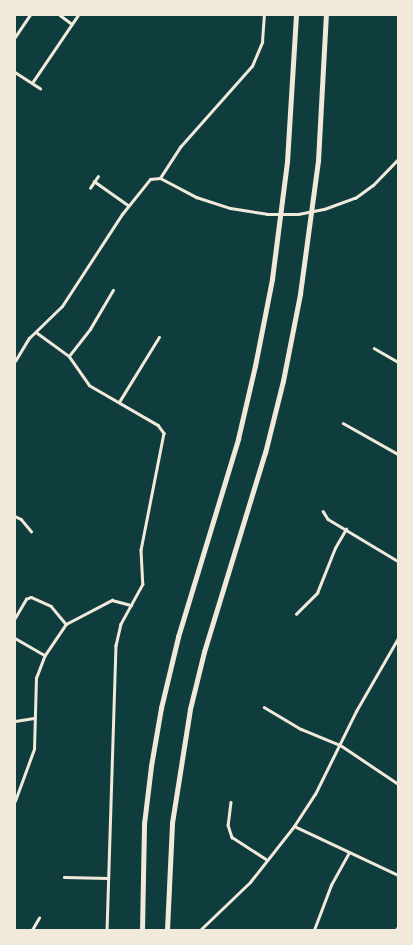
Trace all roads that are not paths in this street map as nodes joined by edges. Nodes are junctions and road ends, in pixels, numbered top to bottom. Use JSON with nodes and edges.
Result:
{"nodes":[{"id":1,"x":30,"y":15,"type":"edge"},
{"id":2,"x":60,"y":15,"type":"edge"},
{"id":3,"x":78,"y":15,"type":"edge"},
{"id":4,"x":264,"y":15,"type":"edge"},
{"id":5,"x":296,"y":15,"type":"edge"},
{"id":6,"x":326,"y":15,"type":"edge"},
{"id":7,"x":72,"y":24,"type":"junction"},
{"id":8,"x":15,"y":37,"type":"edge"},
{"id":9,"x":15,"y":72,"type":"edge"},
{"id":10,"x":32,"y":83,"type":"junction"},
{"id":11,"x":40,"y":88,"type":"dead end"},
{"id":12,"x":398,"y":159,"type":"edge"},
{"id":13,"x":98,"y":176,"type":"dead end"},
{"id":14,"x":160,"y":178,"type":"junction"},
{"id":15,"x":94,"y":182,"type":"junction"},
{"id":16,"x":90,"y":188,"type":"dead end"},
{"id":17,"x":128,"y":206,"type":"junction"},
{"id":18,"x":113,"y":290,"type":"dead end"},
{"id":19,"x":36,"y":332,"type":"junction"},
{"id":20,"x":159,"y":338,"type":"dead end"},
{"id":21,"x":374,"y":348,"type":"dead end"},
{"id":22,"x":69,"y":356,"type":"junction"},
{"id":23,"x":15,"y":360,"type":"edge"},
{"id":24,"x":398,"y":362,"type":"edge"},
{"id":25,"x":119,"y":402,"type":"junction"},
{"id":26,"x":343,"y":423,"type":"dead end"},
{"id":27,"x":398,"y":454,"type":"edge"},
{"id":28,"x":323,"y":511,"type":"dead end"},
{"id":29,"x":15,"y":516,"type":"edge"},
{"id":30,"x":346,"y":529,"type":"junction"},
{"id":31,"x":31,"y":531,"type":"dead end"},
{"id":32,"x":398,"y":561,"type":"edge"},
{"id":33,"x":131,"y":604,"type":"junction"},
{"id":34,"x":296,"y":614,"type":"dead end"},
{"id":35,"x":15,"y":618,"type":"edge"},
{"id":36,"x":66,"y":624,"type":"junction"},
{"id":37,"x":15,"y":638,"type":"edge"},
{"id":38,"x":398,"y":638,"type":"edge"},
{"id":39,"x":45,"y":655,"type":"junction"},
{"id":40,"x":264,"y":707,"type":"dead end"},
{"id":41,"x":34,"y":718,"type":"junction"},
{"id":42,"x":15,"y":721,"type":"edge"},
{"id":43,"x":340,"y":745,"type":"junction"},
{"id":44,"x":398,"y":784,"type":"edge"},
{"id":45,"x":15,"y":801,"type":"edge"},
{"id":46,"x":231,"y":802,"type":"dead end"},
{"id":47,"x":294,"y":826,"type":"junction"},
{"id":48,"x":349,"y":853,"type":"junction"},
{"id":49,"x":266,"y":859,"type":"junction"},
{"id":50,"x":398,"y":875,"type":"edge"},
{"id":51,"x":64,"y":877,"type":"dead end"},
{"id":52,"x":108,"y":878,"type":"junction"},
{"id":53,"x":38,"y":918,"type":"dead end"},
{"id":54,"x":32,"y":930,"type":"edge"},
{"id":55,"x":107,"y":930,"type":"edge"},
{"id":56,"x":142,"y":930,"type":"edge"},
{"id":57,"x":167,"y":930,"type":"edge"},
{"id":58,"x":200,"y":930,"type":"edge"},
{"id":59,"x":314,"y":930,"type":"edge"}],
"edges":[{"from":1,"to":8,"type":"street"},
{"from":2,"to":7,"type":"street"},
{"from":3,"to":7,"type":"street"},
{"from":4,"to":14,"type":"street"},
{"from":5,"to":56,"type":"highway"},
{"from":6,"to":57,"type":"highway"},
{"from":7,"to":10,"type":"street"},
{"from":9,"to":10,"type":"street"},
{"from":10,"to":11,"type":"street"},
{"from":12,"to":14,"type":"street"},
{"from":13,"to":15,"type":"street"},
{"from":14,"to":17,"type":"street"},
{"from":15,"to":16,"type":"street"},
{"from":15,"to":17,"type":"street"},
{"from":17,"to":19,"type":"street"},
{"from":18,"to":22,"type":"street"},
{"from":19,"to":22,"type":"street"},
{"from":19,"to":23,"type":"street"},
{"from":20,"to":25,"type":"street"},
{"from":21,"to":24,"type":"street"},
{"from":22,"to":25,"type":"street"},
{"from":25,"to":33,"type":"street"},
{"from":26,"to":27,"type":"street"},
{"from":28,"to":30,"type":"street"},
{"from":29,"to":31,"type":"street"},
{"from":30,"to":32,"type":"street"},
{"from":30,"to":34,"type":"street"},
{"from":33,"to":36,"type":"street"},
{"from":33,"to":52,"type":"street"},
{"from":35,"to":36,"type":"street"},
{"from":36,"to":39,"type":"street"},
{"from":37,"to":39,"type":"street"},
{"from":38,"to":43,"type":"street"},
{"from":39,"to":41,"type":"street"},
{"from":40,"to":43,"type":"street"},
{"from":41,"to":42,"type":"street"},
{"from":41,"to":45,"type":"street"},
{"from":43,"to":44,"type":"street"},
{"from":43,"to":47,"type":"street"},
{"from":46,"to":49,"type":"street"},
{"from":47,"to":48,"type":"street"},
{"from":47,"to":49,"type":"street"},
{"from":48,"to":50,"type":"street"},
{"from":48,"to":59,"type":"street"},
{"from":49,"to":58,"type":"street"},
{"from":51,"to":52,"type":"street"},
{"from":52,"to":55,"type":"street"},
{"from":53,"to":54,"type":"street"}]}
